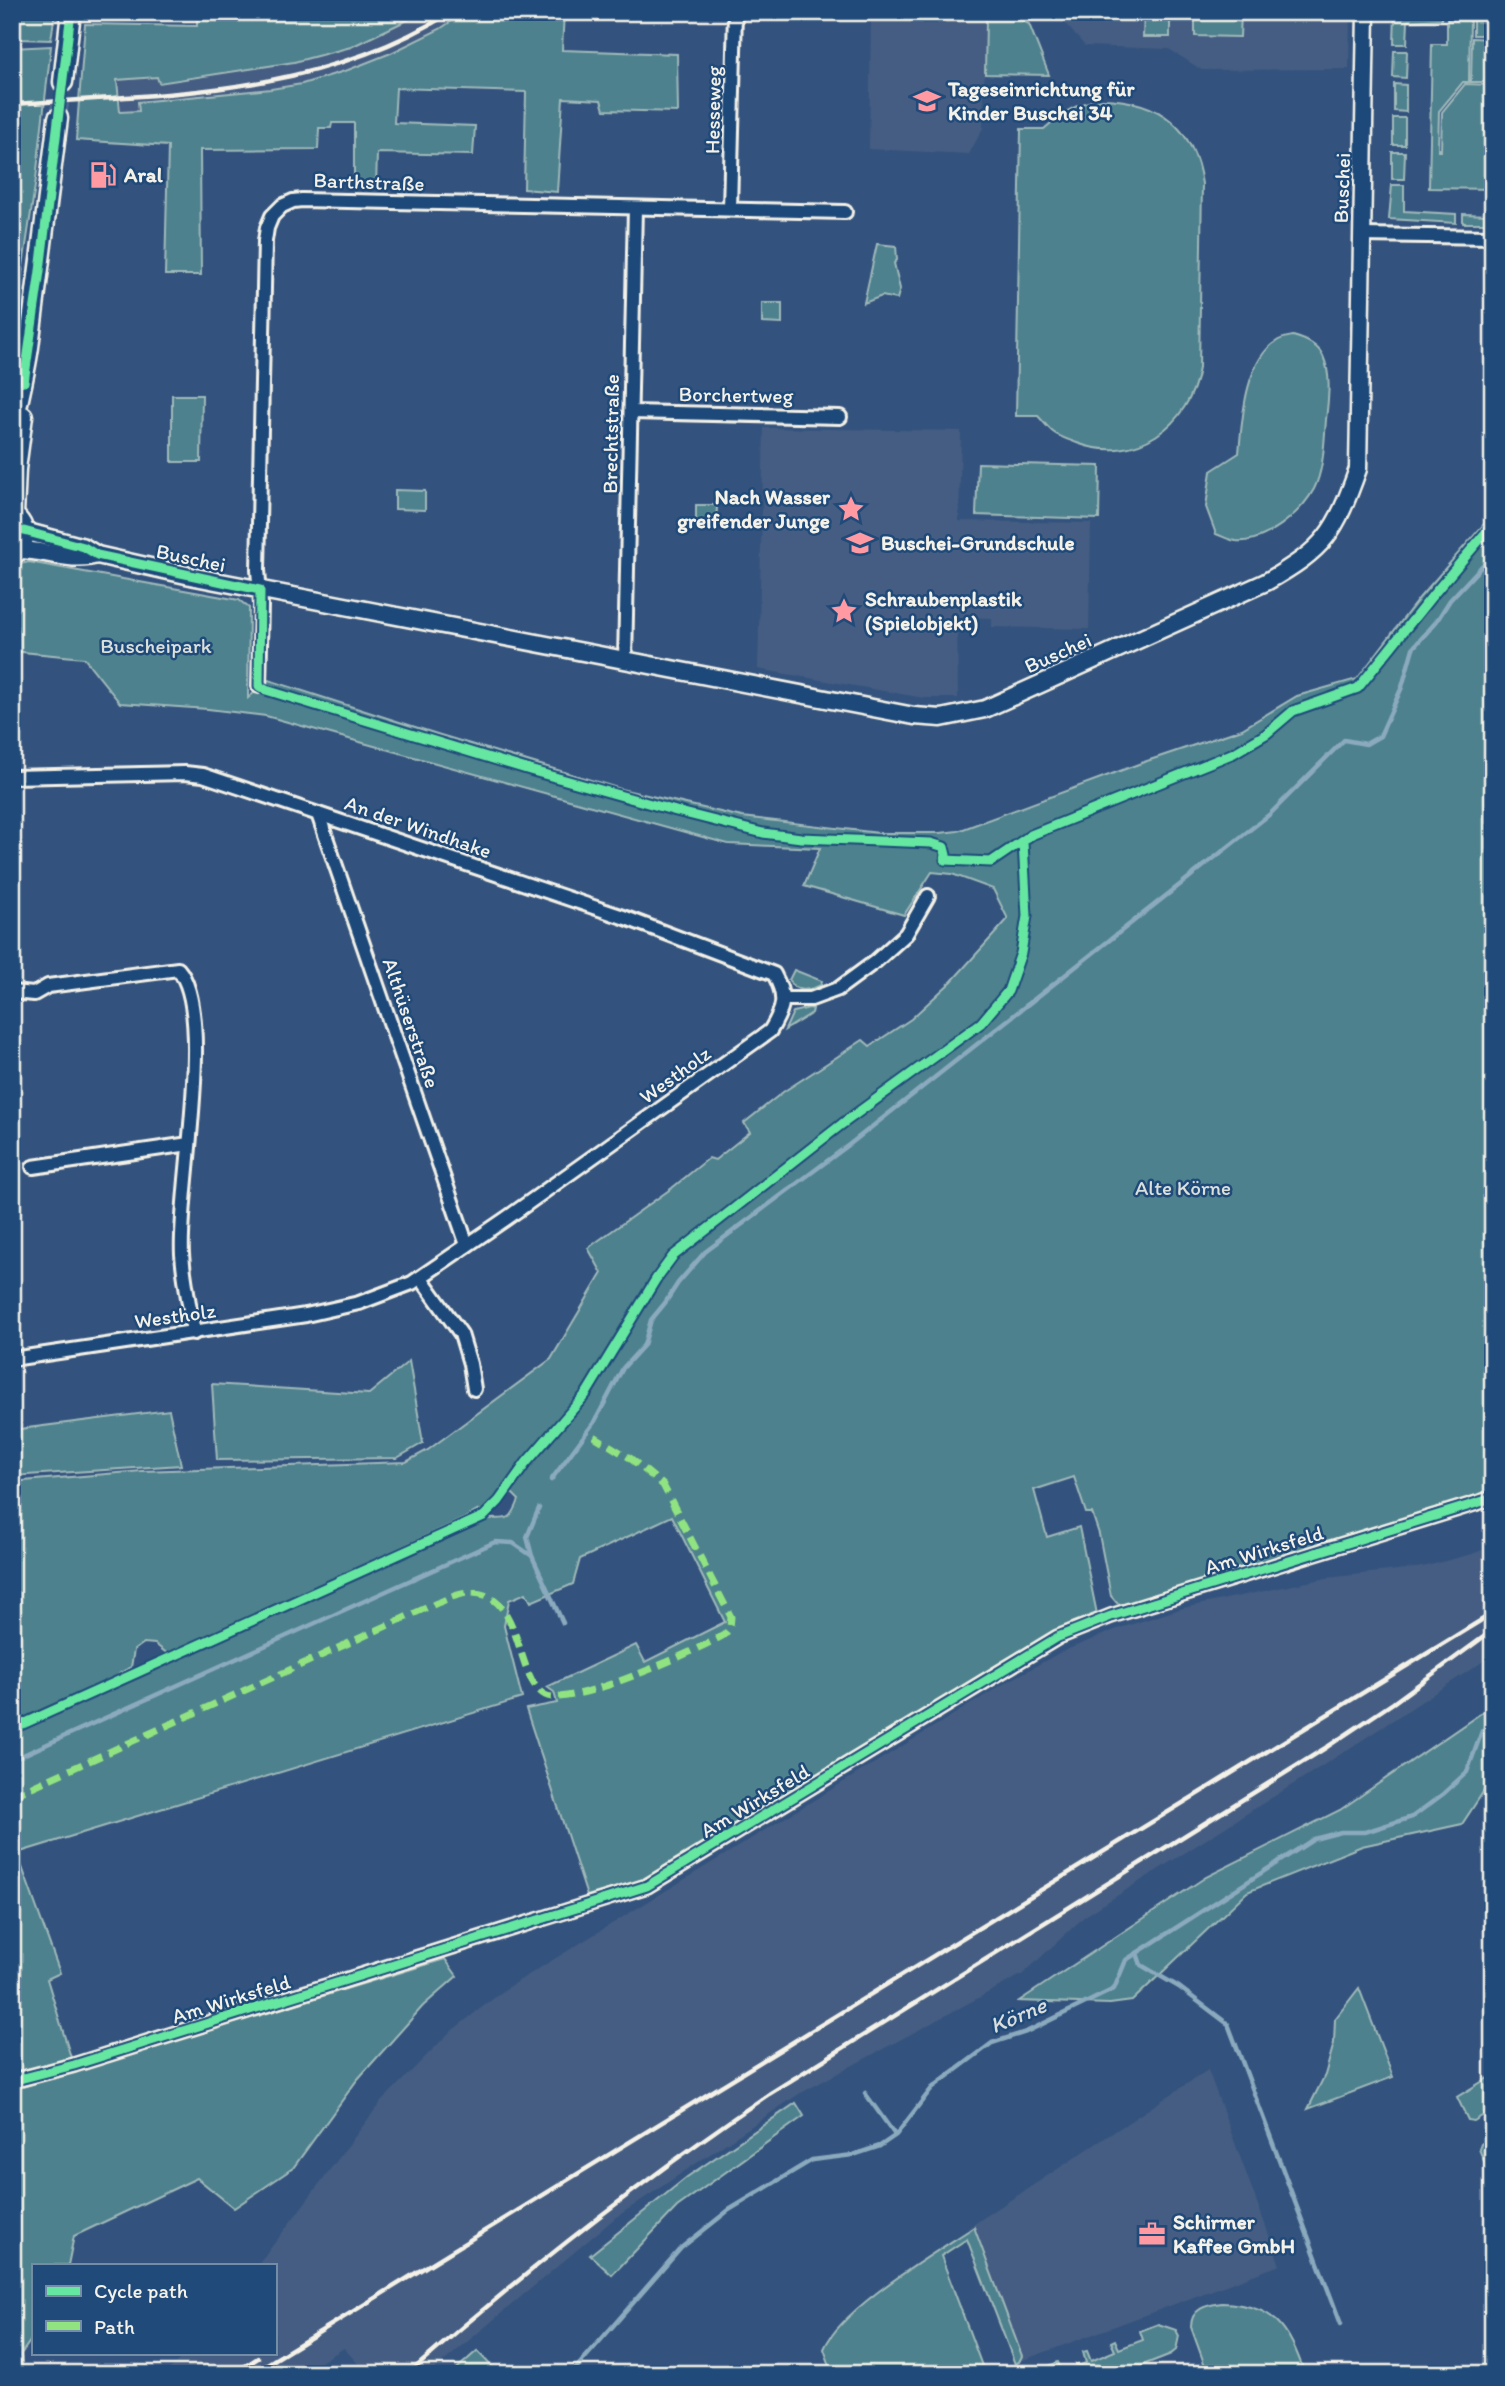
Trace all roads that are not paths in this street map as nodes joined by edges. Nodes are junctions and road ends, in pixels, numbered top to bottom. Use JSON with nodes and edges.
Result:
{"nodes":[{"id":1,"x":71,"y":12,"type":"edge"},
{"id":2,"x":735,"y":12,"type":"edge"},
{"id":3,"x":1366,"y":12,"type":"edge"},
{"id":4,"x":63,"y":82,"type":"tunnel mouth"},
{"id":5,"x":58,"y":118,"type":"tunnel mouth"},
{"id":6,"x":635,"y":208,"type":"junction"},
{"id":7,"x":730,"y":209,"type":"junction"},
{"id":8,"x":845,"y":212,"type":"dead end"},
{"id":9,"x":1362,"y":235,"type":"junction"},
{"id":10,"x":1493,"y":237,"type":"edge"},
{"id":11,"x":24,"y":382,"type":"junction"},
{"id":12,"x":631,"y":412,"type":"junction"},
{"id":13,"x":840,"y":416,"type":"dead end"},
{"id":14,"x":12,"y":430,"type":"edge"},
{"id":15,"x":13,"y":515,"type":"edge"},
{"id":16,"x":24,"y":531,"type":"junction"},
{"id":17,"x":16,"y":553,"type":"edge"},
{"id":18,"x":97,"y":555,"type":"junction"},
{"id":19,"x":260,"y":590,"type":"junction"},
{"id":20,"x":625,"y":660,"type":"junction"},
{"id":21,"x":259,"y":686,"type":"dead end"},
{"id":22,"x":12,"y":777,"type":"edge"},
{"id":23,"x":318,"y":814,"type":"junction"},
{"id":24,"x":928,"y":897,"type":"dead end"},
{"id":25,"x":12,"y":992,"type":"edge"},
{"id":26,"x":783,"y":999,"type":"junction"},
{"id":27,"x":189,"y":1144,"type":"junction"},
{"id":28,"x":33,"y":1167,"type":"dead end"},
{"id":29,"x":467,"y":1245,"type":"junction"},
{"id":30,"x":421,"y":1278,"type":"junction"},
{"id":31,"x":194,"y":1333,"type":"junction"},
{"id":32,"x":12,"y":1359,"type":"edge"},
{"id":33,"x":474,"y":1389,"type":"dead end"},
{"id":34,"x":1493,"y":1498,"type":"edge"},
{"id":35,"x":12,"y":2081,"type":"edge"}],
"edges":[{"from":1,"to":4,"type":"main road"},
{"from":2,"to":7,"type":"street","name":"Hesseweg"},
{"from":3,"to":9,"type":"street","name":"Buschei"},
{"from":5,"to":11,"type":"main road"},
{"from":6,"to":7,"type":"street","name":"Barthstraße"},
{"from":6,"to":12,"type":"street","name":"Brechtstraße"},
{"from":6,"to":19,"type":"street","name":"Barthstraße"},
{"from":7,"to":8,"type":"street","name":"Barthstraße"},
{"from":9,"to":10,"type":"street"},
{"from":9,"to":20,"type":"street","name":"Buschei"},
{"from":11,"to":14,"type":"main road"},
{"from":11,"to":15,"type":"main road"},
{"from":12,"to":13,"type":"street","name":"Borchertweg"},
{"from":12,"to":20,"type":"street","name":"Brechtstraße"},
{"from":15,"to":16,"type":"main road"},
{"from":16,"to":17,"type":"main road"},
{"from":16,"to":18,"type":"street","name":"Buschei"},
{"from":17,"to":18,"type":"street","name":"Buschei"},
{"from":18,"to":19,"type":"street","name":"Buschei"},
{"from":19,"to":20,"type":"street","name":"Buschei"},
{"from":19,"to":21,"type":"street"},
{"from":22,"to":23,"type":"street","name":"An der Windhake"},
{"from":23,"to":26,"type":"street","name":"An der Windhake"},
{"from":23,"to":29,"type":"street","name":"Althüserstraße"},
{"from":24,"to":26,"type":"street"},
{"from":25,"to":27,"type":"street"},
{"from":26,"to":29,"type":"street","name":"Westholz"},
{"from":27,"to":28,"type":"street"},
{"from":27,"to":31,"type":"street"},
{"from":29,"to":30,"type":"street","name":"Westholz"},
{"from":30,"to":31,"type":"street","name":"Westholz"},
{"from":30,"to":33,"type":"street"},
{"from":31,"to":32,"type":"street","name":"Westholz"},
{"from":34,"to":35,"type":"street","name":"Am Wirksfeld"}]}
